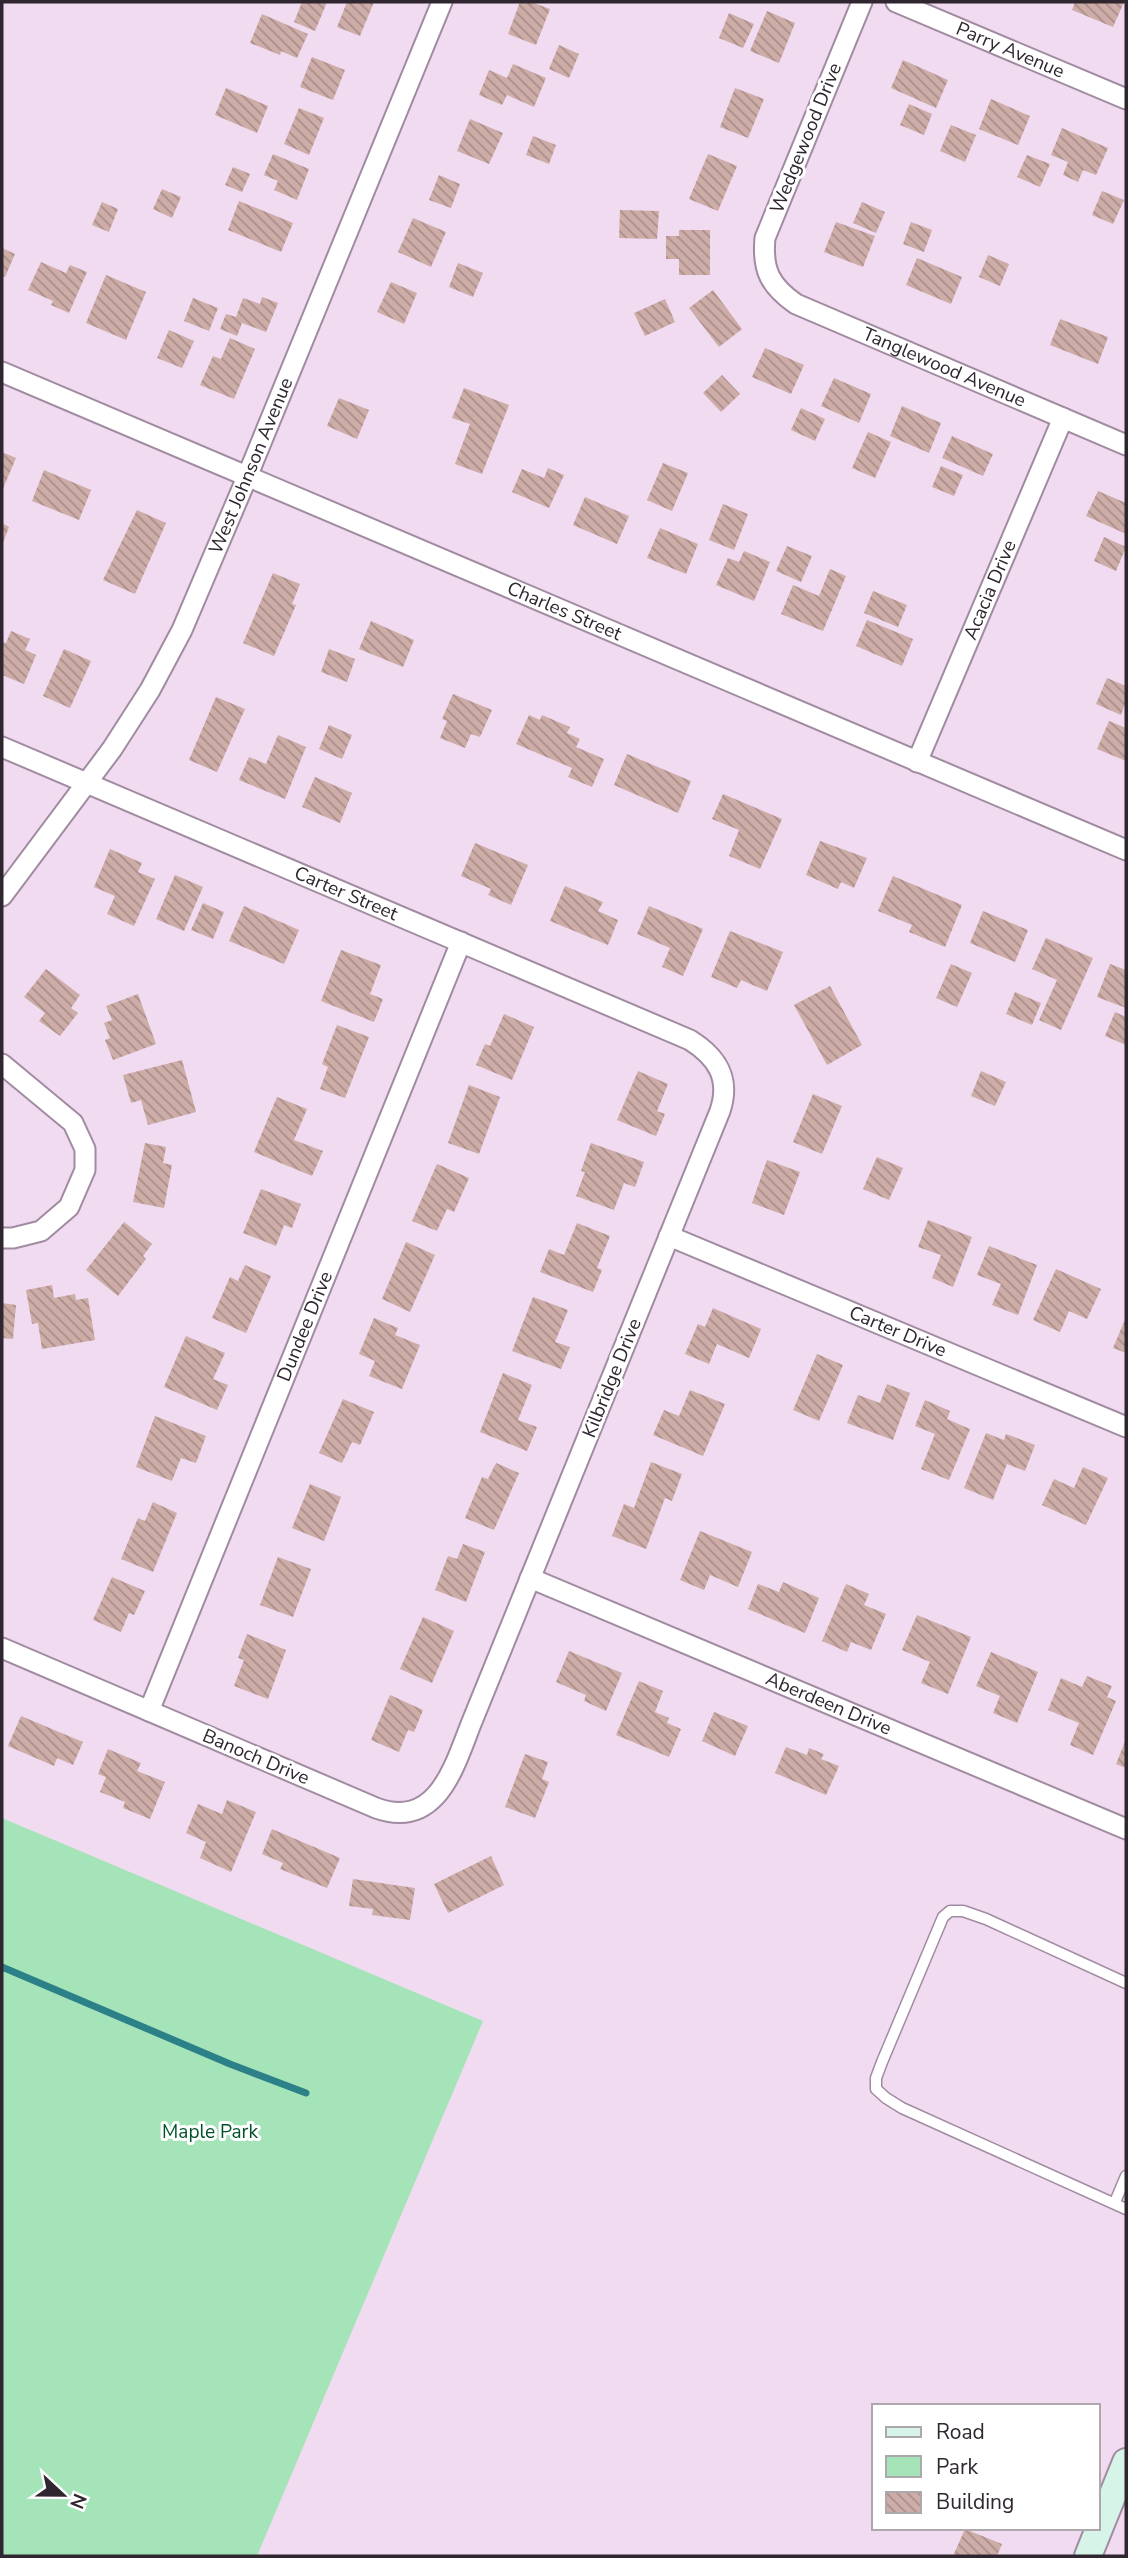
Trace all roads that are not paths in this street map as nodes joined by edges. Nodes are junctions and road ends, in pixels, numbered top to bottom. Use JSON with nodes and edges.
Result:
{"nodes":[{"id":1,"x":442,"y":2,"type":"edge"},
{"id":2,"x":862,"y":2,"type":"edge"},
{"id":3,"x":896,"y":2,"type":"edge"},
{"id":4,"x":1126,"y":99,"type":"edge"},
{"id":5,"x":769,"y":277,"type":"joint"},
{"id":6,"x":2,"y":373,"type":"edge"},
{"id":7,"x":1063,"y":418,"type":"junction"},
{"id":8,"x":1126,"y":444,"type":"edge"},
{"id":9,"x":247,"y":477,"type":"junction"},
{"id":10,"x":2,"y":747,"type":"edge"},
{"id":11,"x":917,"y":762,"type":"junction"},
{"id":12,"x":87,"y":783,"type":"junction"},
{"id":13,"x":1126,"y":850,"type":"edge"},
{"id":14,"x":2,"y":896,"type":"edge"},
{"id":15,"x":461,"y":942,"type":"junction"},
{"id":16,"x":690,"y":1040,"type":"joint"},
{"id":17,"x":2,"y":1064,"type":"edge"},
{"id":18,"x":669,"y":1236,"type":"junction"},
{"id":19,"x":2,"y":1238,"type":"edge"},
{"id":20,"x":1126,"y":1427,"type":"edge"},
{"id":21,"x":530,"y":1578,"type":"junction"},
{"id":22,"x":2,"y":1648,"type":"edge"},
{"id":23,"x":149,"y":1711,"type":"junction"},
{"id":24,"x":471,"y":1724,"type":"joint"},
{"id":25,"x":1126,"y":1829,"type":"edge"},
{"id":26,"x":1126,"y":1983,"type":"edge"},
{"id":27,"x":1126,"y":2176,"type":"edge"},
{"id":28,"x":1115,"y":2202,"type":"junction"},
{"id":29,"x":1126,"y":2209,"type":"edge"},
{"id":30,"x":1126,"y":2462,"type":"edge"},
{"id":31,"x":1100,"y":2526,"type":"edge"},
{"id":32,"x":1099,"y":2530,"type":"edge"},
{"id":33,"x":1088,"y":2556,"type":"edge"}],
"edges":[{"from":1,"to":9,"type":"street","name":"West Johnson Avenue"},
{"from":2,"to":5,"type":"street","name":"Wedgewood Drive"},
{"from":3,"to":4,"type":"street","name":"Parry Avenue"},
{"from":5,"to":7,"type":"street","name":"Tanglewood Avenue"},
{"from":6,"to":9,"type":"street","name":"Charles Street"},
{"from":7,"to":8,"type":"street","name":"Tanglewood Avenue"},
{"from":7,"to":11,"type":"street","name":"Acacia Drive"},
{"from":9,"to":11,"type":"street","name":"Charles Street"},
{"from":9,"to":12,"type":"street","name":"West Johnson Avenue"},
{"from":10,"to":12,"type":"street","name":"Carter Street"},
{"from":11,"to":13,"type":"street","name":"Charles Street"},
{"from":12,"to":14,"type":"street","name":"West Johnson Avenue"},
{"from":12,"to":15,"type":"street","name":"Carter Street"},
{"from":15,"to":16,"type":"street","name":"Carter Street"},
{"from":15,"to":23,"type":"street","name":"Dundee Drive"},
{"from":16,"to":18,"type":"street","name":"Kilbridge Drive"},
{"from":17,"to":19,"type":"street"},
{"from":18,"to":20,"type":"street","name":"Carter Drive"},
{"from":18,"to":21,"type":"street","name":"Kilbridge Drive"},
{"from":21,"to":24,"type":"street","name":"Kilbridge Drive"},
{"from":21,"to":25,"type":"street","name":"Aberdeen Drive"},
{"from":22,"to":23,"type":"street","name":"Banoch Drive"},
{"from":23,"to":24,"type":"street","name":"Banoch Drive"},
{"from":26,"to":28,"type":"lane"},
{"from":27,"to":28,"type":"lane"},
{"from":28,"to":29,"type":"lane"},
{"from":30,"to":31,"type":"main road"},
{"from":32,"to":33,"type":"main road"}]}
